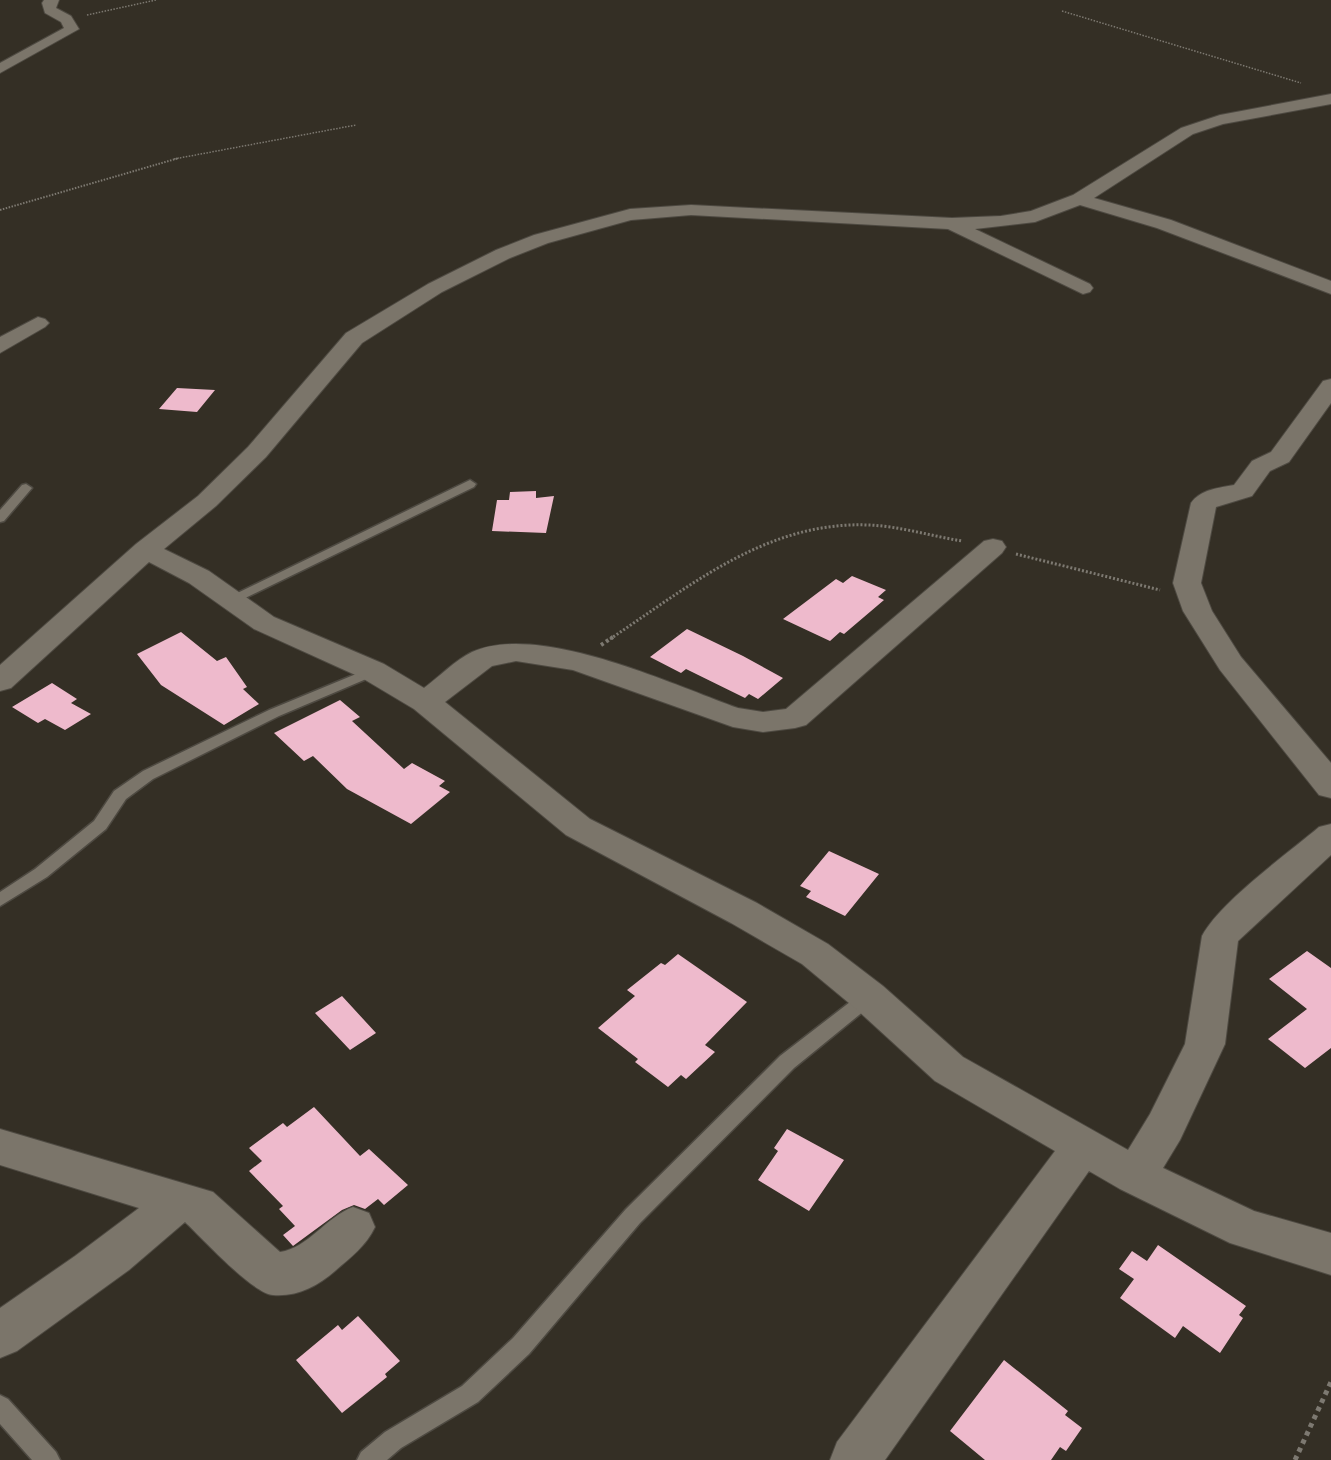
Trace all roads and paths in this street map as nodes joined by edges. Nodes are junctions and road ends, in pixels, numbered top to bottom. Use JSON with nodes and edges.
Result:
{"nodes":[{"id":1,"x":53,"y":0,"type":"edge"},
{"id":2,"x":156,"y":0,"type":"edge"},
{"id":3,"x":1062,"y":11,"type":"dead end"},
{"id":4,"x":66,"y":20,"type":"junction"},
{"id":5,"x":0,"y":69,"type":"edge"},
{"id":6,"x":1309,"y":86,"type":"dead end"},
{"id":7,"x":1331,"y":99,"type":"edge"},
{"id":8,"x":356,"y":125,"type":"dead end"},
{"id":9,"x":1079,"y":199,"type":"junction"},
{"id":10,"x":0,"y":210,"type":"edge"},
{"id":11,"x":952,"y":224,"type":"junction"},
{"id":12,"x":1083,"y":288,"type":"dead end"},
{"id":13,"x":1331,"y":288,"type":"edge"},
{"id":14,"x":38,"y":323,"type":"dead end"},
{"id":15,"x":0,"y":346,"type":"edge"},
{"id":16,"x":1331,"y":386,"type":"edge"},
{"id":17,"x":470,"y":484,"type":"dead end"},
{"id":18,"x":26,"y":488,"type":"dead end"},
{"id":19,"x":0,"y":518,"type":"edge"},
{"id":20,"x":993,"y":547,"type":"junction"},
{"id":21,"x":146,"y":550,"type":"junction"},
{"id":22,"x":232,"y":599,"type":"junction"},
{"id":23,"x":1192,"y":600,"type":"junction"},
{"id":24,"x":579,"y":662,"type":"junction"},
{"id":25,"x":373,"y":671,"type":"junction"},
{"id":26,"x":0,"y":681,"type":"edge"},
{"id":27,"x":425,"y":702,"type":"junction"},
{"id":28,"x":1331,"y":787,"type":"edge"},
{"id":29,"x":1331,"y":836,"type":"edge"},
{"id":30,"x":0,"y":900,"type":"edge"},
{"id":31,"x":869,"y":997,"type":"junction"},
{"id":32,"x":1083,"y":1146,"type":"junction"},
{"id":33,"x":0,"y":1147,"type":"edge"},
{"id":34,"x":1135,"y":1176,"type":"junction"},
{"id":35,"x":177,"y":1201,"type":"junction"},
{"id":36,"x":353,"y":1227,"type":"dead end"},
{"id":37,"x":1331,"y":1254,"type":"edge"},
{"id":38,"x":0,"y":1335,"type":"edge"},
{"id":39,"x":1331,"y":1383,"type":"edge"},
{"id":40,"x":0,"y":1407,"type":"edge"},
{"id":41,"x":48,"y":1460,"type":"edge"},
{"id":42,"x":369,"y":1460,"type":"edge"},
{"id":43,"x":855,"y":1460,"type":"edge"},
{"id":44,"x":1295,"y":1460,"type":"edge"}],
"edges":[{"from":1,"to":4,"type":"street"},
{"from":2,"to":4,"type":"path"},
{"from":3,"to":6,"type":"path"},
{"from":4,"to":5,"type":"street"},
{"from":7,"to":9,"type":"street"},
{"from":8,"to":10,"type":"path"},
{"from":9,"to":11,"type":"street"},
{"from":9,"to":13,"type":"street"},
{"from":11,"to":12,"type":"street"},
{"from":11,"to":21,"type":"street"},
{"from":14,"to":15,"type":"street"},
{"from":16,"to":23,"type":"street"},
{"from":17,"to":22,"type":"lane"},
{"from":18,"to":19,"type":"lane"},
{"from":20,"to":23,"type":"path"},
{"from":20,"to":24,"type":"path"},
{"from":20,"to":24,"type":"street"},
{"from":21,"to":22,"type":"street"},
{"from":21,"to":26,"type":"street"},
{"from":22,"to":25,"type":"street"},
{"from":23,"to":28,"type":"street"},
{"from":24,"to":27,"type":"street"},
{"from":25,"to":27,"type":"street"},
{"from":25,"to":30,"type":"lane"},
{"from":27,"to":31,"type":"street"},
{"from":29,"to":34,"type":"street"},
{"from":31,"to":32,"type":"street"},
{"from":31,"to":42,"type":"lane"},
{"from":32,"to":34,"type":"street"},
{"from":32,"to":43,"type":"street"},
{"from":33,"to":35,"type":"street"},
{"from":34,"to":37,"type":"street"},
{"from":35,"to":36,"type":"street"},
{"from":35,"to":38,"type":"street"},
{"from":39,"to":44,"type":"path"},
{"from":40,"to":41,"type":"lane"}]}
